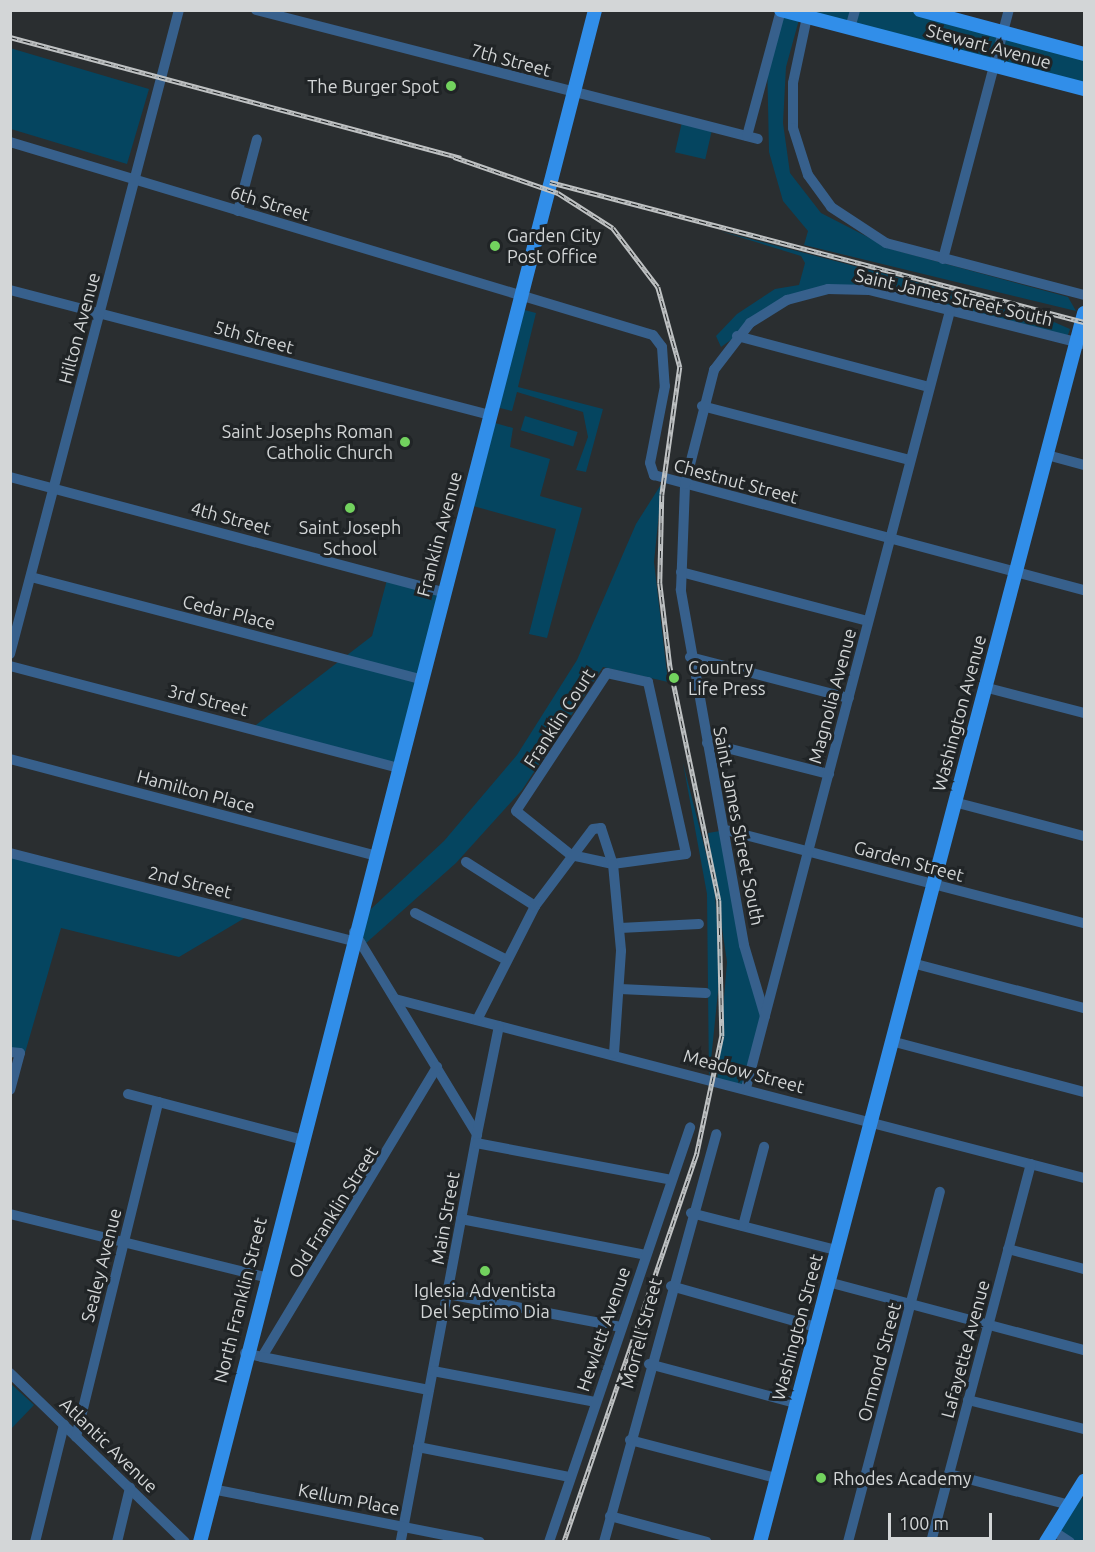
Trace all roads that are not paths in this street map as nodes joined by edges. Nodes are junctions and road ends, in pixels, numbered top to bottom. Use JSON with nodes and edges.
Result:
{"nodes":[{"id":1,"x":179,"y":10,"type":"edge"},
{"id":2,"x":256,"y":10,"type":"edge"},
{"id":3,"x":595,"y":10,"type":"edge"},
{"id":4,"x":781,"y":10,"type":"edge"},
{"id":5,"x":855,"y":10,"type":"edge"},
{"id":6,"x":920,"y":10,"type":"edge"},
{"id":7,"x":1009,"y":10,"type":"edge"},
{"id":8,"x":807,"y":17,"type":"junction"},
{"id":9,"x":850,"y":28,"type":"junction"},
{"id":10,"x":1003,"y":32,"type":"junction"},
{"id":11,"x":1084,"y":54,"type":"edge"},
{"id":12,"x":994,"y":66,"type":"junction"},
{"id":13,"x":1084,"y":89,"type":"edge"},
{"id":14,"x":574,"y":93,"type":"junction"},
{"id":15,"x":257,"y":139,"type":"dead end"},
{"id":16,"x":10,"y":142,"type":"edge"},
{"id":17,"x":135,"y":180,"type":"junction"},
{"id":18,"x":238,"y":211,"type":"junction"},
{"id":19,"x":943,"y":259,"type":"junction"},
{"id":20,"x":10,"y":290,"type":"edge"},
{"id":21,"x":1084,"y":295,"type":"edge"},
{"id":22,"x":520,"y":296,"type":"junction"},
{"id":23,"x":950,"y":311,"type":"junction"},
{"id":24,"x":100,"y":313,"type":"junction"},
{"id":25,"x":1084,"y":313,"type":"edge"},
{"id":26,"x":737,"y":336,"type":"junction"},
{"id":27,"x":1081,"y":343,"type":"edge"},
{"id":28,"x":929,"y":387,"type":"junction"},
{"id":29,"x":702,"y":406,"type":"junction"},
{"id":30,"x":489,"y":415,"type":"junction"},
{"id":31,"x":1047,"y":455,"type":"junction"},
{"id":32,"x":910,"y":460,"type":"junction"},
{"id":33,"x":1084,"y":465,"type":"edge"},
{"id":34,"x":10,"y":477,"type":"edge"},
{"id":35,"x":685,"y":484,"type":"junction"},
{"id":36,"x":54,"y":488,"type":"junction"},
{"id":37,"x":890,"y":539,"type":"junction"},
{"id":38,"x":681,"y":572,"type":"junction"},
{"id":39,"x":1015,"y":572,"type":"junction"},
{"id":40,"x":30,"y":578,"type":"junction"},
{"id":41,"x":1084,"y":590,"type":"edge"},
{"id":42,"x":443,"y":592,"type":"junction"},
{"id":43,"x":868,"y":621,"type":"junction"},
{"id":44,"x":10,"y":654,"type":"edge"},
{"id":45,"x":690,"y":657,"type":"junction"},
{"id":46,"x":10,"y":666,"type":"edge"},
{"id":47,"x":420,"y":679,"type":"junction"},
{"id":48,"x":984,"y":687,"type":"junction"},
{"id":49,"x":849,"y":698,"type":"junction"},
{"id":50,"x":1084,"y":713,"type":"edge"},
{"id":51,"x":707,"y":742,"type":"junction"},
{"id":52,"x":10,"y":759,"type":"edge"},
{"id":53,"x":396,"y":767,"type":"junction"},
{"id":54,"x":829,"y":774,"type":"junction"},
{"id":55,"x":954,"y":802,"type":"junction"},
{"id":56,"x":726,"y":830,"type":"junction"},
{"id":57,"x":1084,"y":836,"type":"edge"},
{"id":58,"x":808,"y":851,"type":"junction"},
{"id":59,"x":10,"y":853,"type":"edge"},
{"id":60,"x":373,"y":855,"type":"junction"},
{"id":61,"x":571,"y":855,"type":"junction"},
{"id":62,"x":466,"y":862,"type":"dead end"},
{"id":63,"x":613,"y":864,"type":"junction"},
{"id":64,"x":933,"y":884,"type":"junction"},
{"id":65,"x":535,"y":906,"type":"junction"},
{"id":66,"x":415,"y":913,"type":"dead end"},
{"id":67,"x":1084,"y":923,"type":"edge"},
{"id":68,"x":699,"y":924,"type":"dead end"},
{"id":69,"x":620,"y":928,"type":"junction"},
{"id":70,"x":355,"y":939,"type":"junction"},
{"id":71,"x":505,"y":959,"type":"junction"},
{"id":72,"x":912,"y":963,"type":"junction"},
{"id":73,"x":755,"y":982,"type":"junction"},
{"id":74,"x":773,"y":985,"type":"junction"},
{"id":75,"x":620,"y":989,"type":"junction"},
{"id":76,"x":706,"y":993,"type":"dead end"},
{"id":77,"x":395,"y":999,"type":"junction"},
{"id":78,"x":1084,"y":1008,"type":"edge"},
{"id":79,"x":765,"y":1016,"type":"junction"},
{"id":80,"x":477,"y":1020,"type":"junction"},
{"id":81,"x":499,"y":1026,"type":"junction"},
{"id":82,"x":891,"y":1041,"type":"junction"},
{"id":83,"x":15,"y":1052,"type":"edge"},
{"id":84,"x":614,"y":1054,"type":"junction"},
{"id":85,"x":318,"y":1067,"type":"joint"},
{"id":86,"x":437,"y":1067,"type":"junction"},
{"id":87,"x":746,"y":1088,"type":"junction"},
{"id":88,"x":10,"y":1090,"type":"edge"},
{"id":89,"x":1084,"y":1092,"type":"edge"},
{"id":90,"x":128,"y":1094,"type":"dead end"},
{"id":91,"x":158,"y":1102,"type":"junction"},
{"id":92,"x":870,"y":1123,"type":"junction"},
{"id":93,"x":690,"y":1127,"type":"dead end"},
{"id":94,"x":716,"y":1134,"type":"dead end"},
{"id":95,"x":300,"y":1139,"type":"junction"},
{"id":96,"x":476,"y":1139,"type":"junction"},
{"id":97,"x":764,"y":1147,"type":"dead end"},
{"id":98,"x":1031,"y":1164,"type":"junction"},
{"id":99,"x":1084,"y":1178,"type":"edge"},
{"id":100,"x":672,"y":1180,"type":"junction"},
{"id":101,"x":940,"y":1192,"type":"dead end"},
{"id":102,"x":692,"y":1213,"type":"junction"},
{"id":103,"x":10,"y":1214,"type":"edge"},
{"id":104,"x":461,"y":1219,"type":"junction"},
{"id":105,"x":743,"y":1226,"type":"junction"},
{"id":106,"x":124,"y":1242,"type":"junction"},
{"id":107,"x":1008,"y":1249,"type":"junction"},
{"id":108,"x":837,"y":1250,"type":"junction"},
{"id":109,"x":646,"y":1255,"type":"junction"},
{"id":110,"x":1084,"y":1269,"type":"edge"},
{"id":111,"x":264,"y":1277,"type":"junction"},
{"id":112,"x":828,"y":1282,"type":"junction"},
{"id":113,"x":670,"y":1286,"type":"junction"},
{"id":114,"x":448,"y":1294,"type":"junction"},
{"id":115,"x":911,"y":1304,"type":"junction"},
{"id":116,"x":988,"y":1324,"type":"junction"},
{"id":117,"x":621,"y":1327,"type":"junction"},
{"id":118,"x":816,"y":1327,"type":"junction"},
{"id":119,"x":1084,"y":1350,"type":"edge"},
{"id":120,"x":245,"y":1353,"type":"junction"},
{"id":121,"x":262,"y":1357,"type":"junction"},
{"id":122,"x":650,"y":1364,"type":"junction"},
{"id":123,"x":434,"y":1371,"type":"junction"},
{"id":124,"x":10,"y":1373,"type":"edge"},
{"id":125,"x":429,"y":1390,"type":"junction"},
{"id":126,"x":968,"y":1400,"type":"junction"},
{"id":127,"x":596,"y":1402,"type":"junction"},
{"id":128,"x":796,"y":1403,"type":"junction"},
{"id":129,"x":64,"y":1425,"type":"junction"},
{"id":130,"x":1084,"y":1429,"type":"edge"},
{"id":131,"x":76,"y":1437,"type":"junction"},
{"id":132,"x":630,"y":1440,"type":"junction"},
{"id":133,"x":418,"y":1447,"type":"junction"},
{"id":134,"x":949,"y":1474,"type":"junction"},
{"id":135,"x":570,"y":1477,"type":"junction"},
{"id":136,"x":776,"y":1478,"type":"junction"},
{"id":137,"x":1084,"y":1481,"type":"edge"},
{"id":138,"x":129,"y":1488,"type":"junction"},
{"id":139,"x":212,"y":1489,"type":"junction"},
{"id":140,"x":1070,"y":1505,"type":"junction"},
{"id":141,"x":610,"y":1516,"type":"junction"},
{"id":142,"x":404,"y":1527,"type":"junction"},
{"id":143,"x":1050,"y":1536,"type":"edge"},
{"id":144,"x":35,"y":1542,"type":"edge"},
{"id":145,"x":117,"y":1542,"type":"edge"},
{"id":146,"x":185,"y":1542,"type":"edge"},
{"id":147,"x":200,"y":1542,"type":"edge"},
{"id":148,"x":401,"y":1542,"type":"edge"},
{"id":149,"x":480,"y":1542,"type":"edge"},
{"id":150,"x":549,"y":1542,"type":"edge"},
{"id":151,"x":604,"y":1542,"type":"edge"},
{"id":152,"x":707,"y":1542,"type":"edge"},
{"id":153,"x":760,"y":1542,"type":"edge"},
{"id":154,"x":848,"y":1542,"type":"edge"},
{"id":155,"x":931,"y":1542,"type":"edge"},
{"id":156,"x":1070,"y":1542,"type":"edge"}],
"edges":[{"from":1,"to":17,"type":"street","name":"Hilton Avenue"},
{"from":2,"to":14,"type":"street","name":"7th Street"},
{"from":3,"to":14,"type":"main road","name":"Franklin Avenue"},
{"from":4,"to":8,"type":"main road","name":"Stewart Avenue"},
{"from":4,"to":14,"type":"street","name":"7th Street"},
{"from":5,"to":9,"type":"street"},
{"from":6,"to":10,"type":"main road","name":"Stewart Avenue"},
{"from":7,"to":10,"type":"street"},
{"from":8,"to":9,"type":"main road","name":"Stewart Avenue"},
{"from":8,"to":19,"type":"street"},
{"from":9,"to":12,"type":"main road","name":"Stewart Avenue"},
{"from":10,"to":11,"type":"main road","name":"Stewart Avenue"},
{"from":10,"to":12,"type":"street"},
{"from":12,"to":13,"type":"main road","name":"Stewart Avenue"},
{"from":12,"to":19,"type":"street"},
{"from":14,"to":22,"type":"main road","name":"Franklin Avenue"},
{"from":15,"to":18,"type":"street"},
{"from":16,"to":17,"type":"street","name":"6th Street"},
{"from":17,"to":18,"type":"street","name":"6th Street"},
{"from":17,"to":24,"type":"street","name":"Hilton Avenue"},
{"from":18,"to":22,"type":"street","name":"6th Street"},
{"from":19,"to":21,"type":"street"},
{"from":20,"to":24,"type":"street","name":"5th Street"},
{"from":22,"to":30,"type":"main road","name":"Franklin Avenue"},
{"from":22,"to":35,"type":"street","name":"Chestnut Street"},
{"from":23,"to":26,"type":"street","name":"Saint James Street South"},
{"from":23,"to":27,"type":"street","name":"Saint James Street South"},
{"from":23,"to":28,"type":"street","name":"Magnolia Avenue"},
{"from":24,"to":30,"type":"street","name":"5th Street"},
{"from":24,"to":36,"type":"street","name":"Hilton Avenue"},
{"from":25,"to":27,"type":"main road","name":"Washington Avenue"},
{"from":26,"to":28,"type":"street"},
{"from":26,"to":29,"type":"street","name":"Saint James Street South"},
{"from":27,"to":31,"type":"main road","name":"Washington Avenue"},
{"from":28,"to":32,"type":"street","name":"Magnolia Avenue"},
{"from":29,"to":32,"type":"street"},
{"from":29,"to":35,"type":"street","name":"Saint James Street South"},
{"from":30,"to":42,"type":"main road","name":"Franklin Avenue"},
{"from":31,"to":33,"type":"street"},
{"from":31,"to":39,"type":"main road","name":"Washington Avenue"},
{"from":32,"to":37,"type":"street","name":"Magnolia Avenue"},
{"from":34,"to":36,"type":"street","name":"4th Street"},
{"from":35,"to":37,"type":"street","name":"Chestnut Street"},
{"from":35,"to":38,"type":"street","name":"Saint James Street South"},
{"from":36,"to":40,"type":"street","name":"Hilton Avenue"},
{"from":36,"to":42,"type":"street","name":"4th Street"},
{"from":37,"to":39,"type":"street","name":"Chestnut Street"},
{"from":37,"to":43,"type":"street","name":"Magnolia Avenue"},
{"from":38,"to":43,"type":"street"},
{"from":38,"to":45,"type":"street","name":"Saint James Street South"},
{"from":39,"to":41,"type":"street","name":"Chestnut Street"},
{"from":39,"to":48,"type":"main road","name":"Washington Avenue"},
{"from":40,"to":44,"type":"street","name":"Hilton Avenue"},
{"from":40,"to":47,"type":"street","name":"Cedar Place"},
{"from":42,"to":47,"type":"main road","name":"Franklin Avenue"},
{"from":43,"to":49,"type":"street","name":"Magnolia Avenue"},
{"from":45,"to":49,"type":"street"},
{"from":45,"to":51,"type":"street","name":"Saint James Street South"},
{"from":46,"to":53,"type":"street","name":"3rd Street"},
{"from":47,"to":53,"type":"main road","name":"Franklin Avenue"},
{"from":48,"to":50,"type":"street"},
{"from":48,"to":55,"type":"main road","name":"Washington Avenue"},
{"from":49,"to":54,"type":"street","name":"Magnolia Avenue"},
{"from":51,"to":54,"type":"street"},
{"from":51,"to":56,"type":"street","name":"Saint James Street South"},
{"from":52,"to":60,"type":"street","name":"Hamilton Place"},
{"from":53,"to":60,"type":"main road","name":"Franklin Avenue"},
{"from":54,"to":58,"type":"street","name":"Magnolia Avenue"},
{"from":55,"to":57,"type":"street"},
{"from":55,"to":64,"type":"main road","name":"Washington Avenue"},
{"from":56,"to":58,"type":"street","name":"Garden Street"},
{"from":56,"to":73,"type":"street","name":"Saint James Street South"},
{"from":58,"to":64,"type":"street","name":"Garden Street"},
{"from":58,"to":74,"type":"street","name":"Magnolia Avenue"},
{"from":59,"to":70,"type":"street","name":"2nd Street"},
{"from":60,"to":70,"type":"main road","name":"Franklin Avenue"},
{"from":61,"to":63,"type":"street"},
{"from":61,"to":63,"type":"street"},
{"from":61,"to":63,"type":"street","name":"Franklin Court"},
{"from":61,"to":65,"type":"street"},
{"from":62,"to":65,"type":"street"},
{"from":63,"to":69,"type":"street"},
{"from":64,"to":67,"type":"street","name":"Garden Street"},
{"from":64,"to":72,"type":"main road","name":"Washington Avenue"},
{"from":65,"to":71,"type":"street"},
{"from":66,"to":71,"type":"street"},
{"from":68,"to":69,"type":"street"},
{"from":69,"to":75,"type":"street"},
{"from":70,"to":77,"type":"street"},
{"from":70,"to":85,"type":"main road","name":"Franklin Avenue"},
{"from":71,"to":80,"type":"street"},
{"from":72,"to":78,"type":"street"},
{"from":72,"to":82,"type":"main road","name":"Washington Avenue"},
{"from":73,"to":74,"type":"street"},
{"from":73,"to":79,"type":"street","name":"Saint James Street South"},
{"from":74,"to":79,"type":"street","name":"Magnolia Avenue"},
{"from":75,"to":76,"type":"street"},
{"from":75,"to":84,"type":"street"},
{"from":77,"to":80,"type":"street","name":"Meadow Street"},
{"from":77,"to":86,"type":"street"},
{"from":79,"to":87,"type":"street","name":"Magnolia Avenue"},
{"from":80,"to":81,"type":"street","name":"Meadow Street"},
{"from":81,"to":84,"type":"street","name":"Meadow Street"},
{"from":81,"to":96,"type":"street","name":"Main Street"},
{"from":82,"to":89,"type":"street"},
{"from":82,"to":92,"type":"main road","name":"Washington Avenue"},
{"from":83,"to":88,"type":"street"},
{"from":84,"to":87,"type":"street","name":"Meadow Street"},
{"from":85,"to":95,"type":"main road","name":"North Franklin Street"},
{"from":86,"to":96,"type":"street"},
{"from":86,"to":121,"type":"street","name":"Old Franklin Street"},
{"from":87,"to":92,"type":"street","name":"Meadow Street"},
{"from":90,"to":91,"type":"street"},
{"from":91,"to":95,"type":"street"},
{"from":91,"to":106,"type":"street","name":"Sealey Avenue"},
{"from":92,"to":98,"type":"street","name":"Meadow Street"},
{"from":92,"to":108,"type":"main road","name":"Washington Street"},
{"from":93,"to":100,"type":"street","name":"Hewlett Avenue"},
{"from":94,"to":102,"type":"street","name":"Morrell Street"},
{"from":95,"to":111,"type":"main road","name":"North Franklin Street"},
{"from":96,"to":100,"type":"street"},
{"from":96,"to":104,"type":"street","name":"Main Street"},
{"from":97,"to":105,"type":"street"},
{"from":98,"to":99,"type":"street","name":"Meadow Street"},
{"from":98,"to":107,"type":"street","name":"Lafayette Avenue"},
{"from":100,"to":109,"type":"street","name":"Hewlett Avenue"},
{"from":101,"to":115,"type":"street","name":"Ormond Street"},
{"from":102,"to":105,"type":"street"},
{"from":102,"to":113,"type":"street","name":"Morrell Street"},
{"from":103,"to":106,"type":"street"},
{"from":104,"to":109,"type":"street"},
{"from":104,"to":114,"type":"street","name":"Main Street"},
{"from":105,"to":108,"type":"street"},
{"from":106,"to":111,"type":"street"},
{"from":106,"to":131,"type":"street","name":"Sealey Avenue"},
{"from":107,"to":110,"type":"street"},
{"from":107,"to":116,"type":"street","name":"Lafayette Avenue"},
{"from":108,"to":112,"type":"main road","name":"Washington Street"},
{"from":109,"to":117,"type":"street","name":"Hewlett Avenue"},
{"from":111,"to":120,"type":"main road","name":"North Franklin Street"},
{"from":112,"to":115,"type":"street"},
{"from":112,"to":118,"type":"main road","name":"Washington Street"},
{"from":113,"to":118,"type":"street"},
{"from":113,"to":122,"type":"street","name":"Morrell Street"},
{"from":114,"to":117,"type":"street"},
{"from":114,"to":123,"type":"street","name":"Main Street"},
{"from":115,"to":116,"type":"street"},
{"from":115,"to":154,"type":"street","name":"Ormond Street"},
{"from":116,"to":119,"type":"street"},
{"from":116,"to":126,"type":"street","name":"Lafayette Avenue"},
{"from":117,"to":127,"type":"street","name":"Hewlett Avenue"},
{"from":118,"to":128,"type":"main road","name":"Washington Street"},
{"from":120,"to":121,"type":"street"},
{"from":120,"to":139,"type":"main road","name":"North Franklin Street"},
{"from":121,"to":125,"type":"street"},
{"from":122,"to":128,"type":"street"},
{"from":122,"to":132,"type":"street","name":"Morrell Street"},
{"from":123,"to":125,"type":"street","name":"Main Street"},
{"from":123,"to":127,"type":"street"},
{"from":124,"to":129,"type":"street","name":"Atlantic Avenue"},
{"from":125,"to":133,"type":"street","name":"Main Street"},
{"from":126,"to":130,"type":"street"},
{"from":126,"to":134,"type":"street","name":"Lafayette Avenue"},
{"from":127,"to":135,"type":"street","name":"Hewlett Avenue"},
{"from":128,"to":136,"type":"main road","name":"Washington Street"},
{"from":129,"to":131,"type":"street","name":"Atlantic Avenue"},
{"from":129,"to":144,"type":"street"},
{"from":131,"to":138,"type":"street","name":"Atlantic Avenue"},
{"from":132,"to":136,"type":"street"},
{"from":132,"to":141,"type":"street","name":"Morrell Street"},
{"from":133,"to":135,"type":"street"},
{"from":133,"to":142,"type":"street","name":"Main Street"},
{"from":134,"to":140,"type":"street"},
{"from":134,"to":155,"type":"street","name":"Lafayette Avenue"},
{"from":135,"to":150,"type":"street","name":"Hewlett Avenue"},
{"from":136,"to":153,"type":"main road","name":"Washington Street"},
{"from":137,"to":140,"type":"main road"},
{"from":138,"to":145,"type":"street"},
{"from":138,"to":146,"type":"street","name":"Atlantic Avenue"},
{"from":139,"to":142,"type":"street","name":"Kellum Place"},
{"from":139,"to":147,"type":"main road","name":"North Franklin Street"},
{"from":140,"to":143,"type":"main road"},
{"from":141,"to":151,"type":"street","name":"Morrell Street"},
{"from":141,"to":152,"type":"street"},
{"from":142,"to":148,"type":"street","name":"Main Street"},
{"from":142,"to":149,"type":"street","name":"Kellum Place"},
{"from":143,"to":156,"type":"street"}]}
